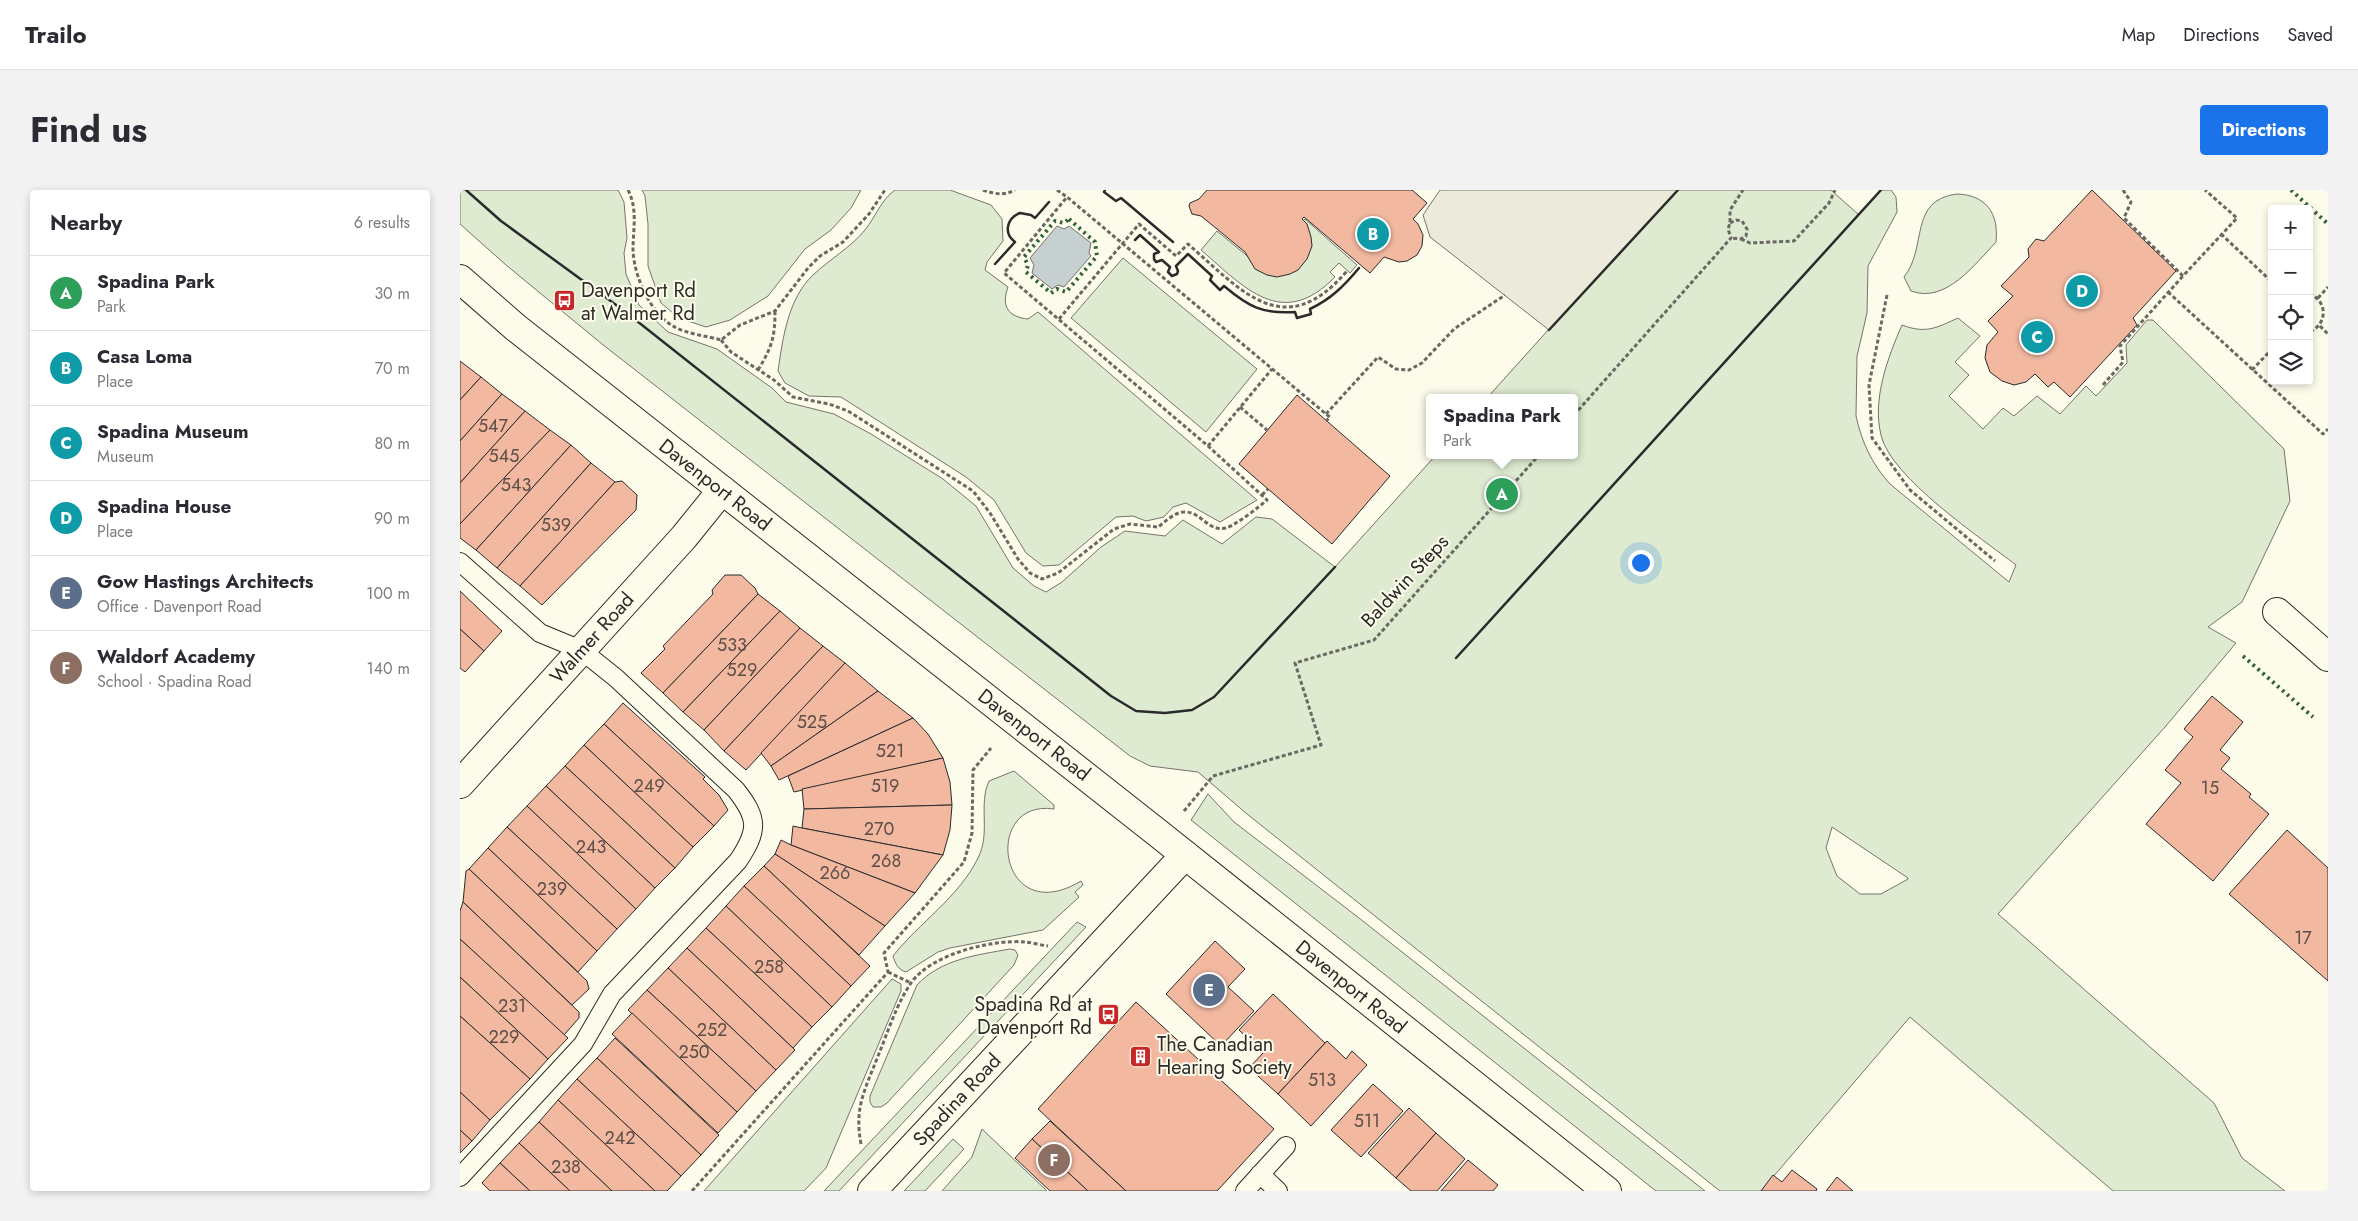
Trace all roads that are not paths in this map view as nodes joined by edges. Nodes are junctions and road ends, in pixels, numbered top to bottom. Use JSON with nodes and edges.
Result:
{"nodes":[{"id":1,"x":460,"y":279,"type":"edge"},
{"id":2,"x":722,"y":490,"type":"junction"},
{"id":3,"x":460,"y":562,"type":"edge"},
{"id":4,"x":2277,"y":612,"type":"dead end"},
{"id":5,"x":581,"y":650,"type":"junction"},
{"id":6,"x":2328,"y":657,"type":"edge"},
{"id":7,"x":460,"y":784,"type":"edge"},
{"id":8,"x":1185,"y":855,"type":"junction"},
{"id":9,"x":1286,"y":1146,"type":"dead end"},
{"id":10,"x":1260,"y":1174,"type":"junction"},
{"id":11,"x":460,"y":1177,"type":"edge"},
{"id":12,"x":872,"y":1191,"type":"edge"},
{"id":13,"x":1245,"y":1191,"type":"edge"},
{"id":14,"x":1278,"y":1191,"type":"edge"},
{"id":15,"x":1607,"y":1191,"type":"edge"}],
"edges":[{"from":1,"to":2,"type":"street","name":"Davenport Road"},
{"from":2,"to":5,"type":"street","name":"Walmer Road"},
{"from":2,"to":8,"type":"street","name":"Davenport Road"},
{"from":3,"to":5,"type":"lane"},
{"from":4,"to":6,"type":"street"},
{"from":5,"to":7,"type":"street","name":"Walmer Road"},
{"from":5,"to":11,"type":"lane"},
{"from":8,"to":12,"type":"street","name":"Spadina Road"},
{"from":8,"to":15,"type":"street","name":"Davenport Road"},
{"from":9,"to":10,"type":"lane"},
{"from":10,"to":13,"type":"lane"},
{"from":10,"to":14,"type":"lane"}]}
